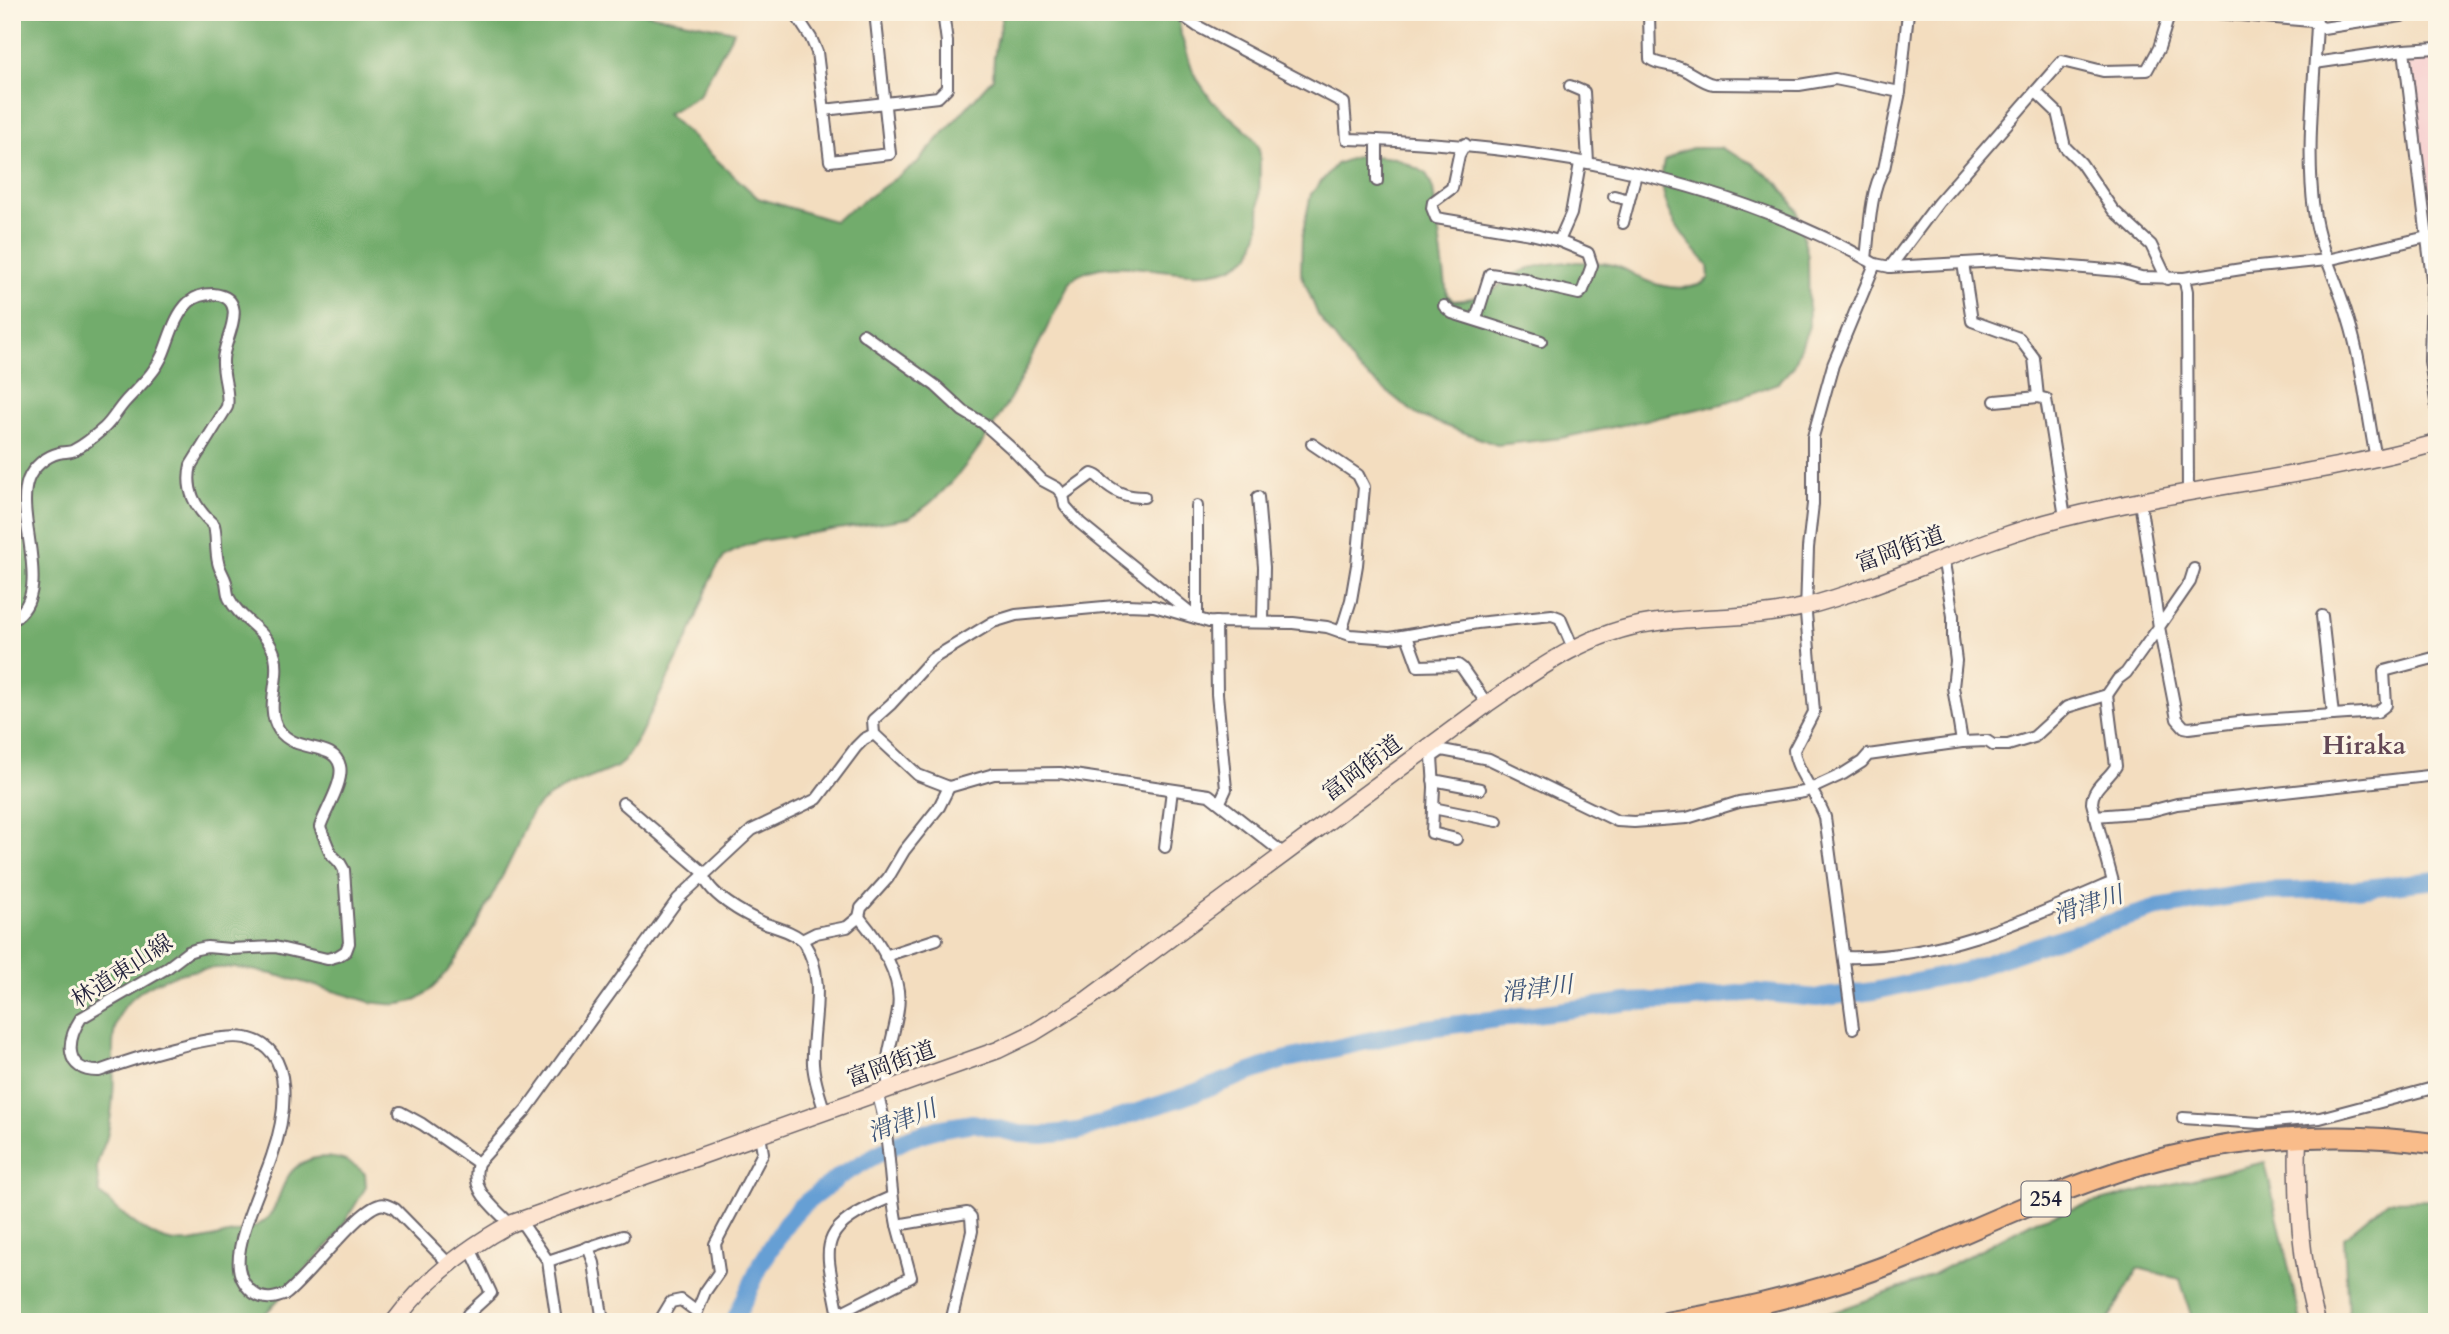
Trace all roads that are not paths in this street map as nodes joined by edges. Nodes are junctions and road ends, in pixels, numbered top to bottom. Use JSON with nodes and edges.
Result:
{"nodes":[{"id":1,"x":875,"y":12,"type":"edge"},
{"id":2,"x":943,"y":12,"type":"edge"},
{"id":3,"x":1177,"y":12,"type":"edge"},
{"id":4,"x":1908,"y":12,"type":"edge"},
{"id":5,"x":2170,"y":12,"type":"edge"},
{"id":6,"x":2205,"y":12,"type":"edge"},
{"id":7,"x":2316,"y":12,"type":"edge"},
{"id":8,"x":2402,"y":12,"type":"edge"},
{"id":9,"x":796,"y":13,"type":"edge"},
{"id":10,"x":1649,"y":13,"type":"edge"},
{"id":11,"x":2317,"y":24,"type":"junction"},
{"id":12,"x":2437,"y":48,"type":"edge"},
{"id":13,"x":2404,"y":50,"type":"junction"},
{"id":14,"x":2315,"y":63,"type":"junction"},
{"id":15,"x":1570,"y":86,"type":"dead end"},
{"id":16,"x":1900,"y":92,"type":"junction"},
{"id":17,"x":2036,"y":92,"type":"junction"},
{"id":18,"x":885,"y":103,"type":"junction"},
{"id":19,"x":824,"y":110,"type":"junction"},
{"id":20,"x":1377,"y":140,"type":"junction"},
{"id":21,"x":1465,"y":144,"type":"junction"},
{"id":22,"x":1584,"y":162,"type":"junction"},
{"id":23,"x":1636,"y":174,"type":"junction"},
{"id":24,"x":1377,"y":181,"type":"dead end"},
{"id":25,"x":1614,"y":196,"type":"dead end"},
{"id":26,"x":1629,"y":200,"type":"junction"},
{"id":27,"x":1623,"y":222,"type":"dead end"},
{"id":28,"x":2427,"y":237,"type":"junction"},
{"id":29,"x":1559,"y":241,"type":"junction"},
{"id":30,"x":2327,"y":260,"type":"junction"},
{"id":31,"x":1870,"y":262,"type":"junction"},
{"id":32,"x":1963,"y":263,"type":"junction"},
{"id":33,"x":1890,"y":267,"type":"junction"},
{"id":34,"x":2184,"y":278,"type":"junction"},
{"id":35,"x":2166,"y":279,"type":"junction"},
{"id":36,"x":1444,"y":306,"type":"dead end"},
{"id":37,"x":1476,"y":319,"type":"junction"},
{"id":38,"x":863,"y":334,"type":"dead end"},
{"id":39,"x":1541,"y":341,"type":"dead end"},
{"id":40,"x":2038,"y":397,"type":"junction"},
{"id":41,"x":1995,"y":401,"type":"dead end"},
{"id":42,"x":2437,"y":408,"type":"edge"},
{"id":43,"x":2437,"y":443,"type":"edge"},
{"id":44,"x":1312,"y":444,"type":"dead end"},
{"id":45,"x":2376,"y":459,"type":"junction"},
{"id":46,"x":2188,"y":494,"type":"junction"},
{"id":47,"x":1063,"y":495,"type":"junction"},
{"id":48,"x":1144,"y":497,"type":"dead end"},
{"id":49,"x":1258,"y":497,"type":"dead end"},
{"id":50,"x":2140,"y":502,"type":"junction"},
{"id":51,"x":1197,"y":506,"type":"dead end"},
{"id":52,"x":2066,"y":517,"type":"junction"},
{"id":53,"x":1943,"y":557,"type":"junction"},
{"id":54,"x":2194,"y":569,"type":"dead end"},
{"id":55,"x":1806,"y":606,"type":"junction"},
{"id":56,"x":2322,"y":616,"type":"dead end"},
{"id":57,"x":1197,"y":618,"type":"junction"},
{"id":58,"x":12,"y":620,"type":"edge"},
{"id":59,"x":1262,"y":621,"type":"junction"},
{"id":60,"x":1216,"y":622,"type":"junction"},
{"id":61,"x":2158,"y":626,"type":"junction"},
{"id":62,"x":1341,"y":632,"type":"junction"},
{"id":63,"x":1407,"y":636,"type":"junction"},
{"id":64,"x":1573,"y":648,"type":"junction"},
{"id":65,"x":2437,"y":657,"type":"edge"},
{"id":66,"x":2107,"y":695,"type":"junction"},
{"id":67,"x":1487,"y":704,"type":"junction"},
{"id":68,"x":2333,"y":715,"type":"junction"},
{"id":69,"x":874,"y":734,"type":"junction"},
{"id":70,"x":1962,"y":742,"type":"junction"},
{"id":71,"x":1436,"y":748,"type":"junction"},
{"id":72,"x":2437,"y":775,"type":"edge"},
{"id":73,"x":1433,"y":780,"type":"junction"},
{"id":74,"x":949,"y":787,"type":"junction"},
{"id":75,"x":1480,"y":789,"type":"dead end"},
{"id":76,"x":1812,"y":789,"type":"junction"},
{"id":77,"x":1172,"y":790,"type":"junction"},
{"id":78,"x":1220,"y":802,"type":"junction"},
{"id":79,"x":623,"y":803,"type":"dead end"},
{"id":80,"x":1433,"y":808,"type":"junction"},
{"id":81,"x":2095,"y":816,"type":"junction"},
{"id":82,"x":1497,"y":821,"type":"dead end"},
{"id":83,"x":1456,"y":839,"type":"dead end"},
{"id":84,"x":1165,"y":848,"type":"dead end"},
{"id":85,"x":1284,"y":854,"type":"junction"},
{"id":86,"x":703,"y":878,"type":"junction"},
{"id":87,"x":859,"y":917,"type":"junction"},
{"id":88,"x":937,"y":939,"type":"dead end"},
{"id":89,"x":802,"y":940,"type":"junction"},
{"id":90,"x":885,"y":956,"type":"junction"},
{"id":91,"x":1844,"y":959,"type":"junction"},
{"id":92,"x":1853,"y":1027,"type":"dead end"},
{"id":93,"x":2437,"y":1087,"type":"edge"},
{"id":94,"x":884,"y":1091,"type":"junction"},
{"id":95,"x":400,"y":1112,"type":"dead end"},
{"id":96,"x":825,"y":1112,"type":"junction"},
{"id":97,"x":2183,"y":1118,"type":"dead end"},
{"id":98,"x":760,"y":1135,"type":"junction"},
{"id":99,"x":2298,"y":1138,"type":"junction"},
{"id":100,"x":2437,"y":1144,"type":"edge"},
{"id":101,"x":478,"y":1163,"type":"junction"},
{"id":102,"x":891,"y":1194,"type":"junction"},
{"id":103,"x":515,"y":1222,"type":"junction"},
{"id":104,"x":897,"y":1225,"type":"junction"},
{"id":105,"x":623,"y":1236,"type":"dead end"},
{"id":106,"x":588,"y":1247,"type":"junction"},
{"id":107,"x":470,"y":1248,"type":"junction"},
{"id":108,"x":548,"y":1261,"type":"junction"},
{"id":109,"x":449,"y":1264,"type":"junction"},
{"id":110,"x":839,"y":1318,"type":"edge"},
{"id":111,"x":394,"y":1322,"type":"edge"},
{"id":112,"x":466,"y":1322,"type":"edge"},
{"id":113,"x":556,"y":1322,"type":"edge"},
{"id":114,"x":603,"y":1322,"type":"edge"},
{"id":115,"x":659,"y":1322,"type":"edge"},
{"id":116,"x":951,"y":1322,"type":"edge"},
{"id":117,"x":1668,"y":1322,"type":"edge"},
{"id":118,"x":2317,"y":1322,"type":"edge"}],
"edges":[{"from":1,"to":18,"type":"street"},
{"from":2,"to":18,"type":"street"},
{"from":3,"to":20,"type":"street"},
{"from":4,"to":16,"type":"street"},
{"from":5,"to":17,"type":"street"},
{"from":6,"to":11,"type":"street"},
{"from":7,"to":11,"type":"street"},
{"from":8,"to":11,"type":"street"},
{"from":9,"to":19,"type":"street"},
{"from":10,"to":16,"type":"street"},
{"from":11,"to":14,"type":"street"},
{"from":12,"to":13,"type":"street"},
{"from":13,"to":14,"type":"street"},
{"from":13,"to":28,"type":"street"},
{"from":14,"to":30,"type":"street"},
{"from":15,"to":22,"type":"street"},
{"from":16,"to":31,"type":"street"},
{"from":17,"to":33,"type":"street"},
{"from":17,"to":35,"type":"street"},
{"from":18,"to":19,"type":"street"},
{"from":18,"to":19,"type":"street"},
{"from":20,"to":21,"type":"street"},
{"from":20,"to":24,"type":"street"},
{"from":21,"to":22,"type":"street"},
{"from":21,"to":29,"type":"street"},
{"from":22,"to":23,"type":"street"},
{"from":22,"to":29,"type":"street"},
{"from":23,"to":26,"type":"street"},
{"from":23,"to":31,"type":"street"},
{"from":25,"to":26,"type":"street"},
{"from":26,"to":27,"type":"street"},
{"from":28,"to":30,"type":"street"},
{"from":28,"to":42,"type":"street"},
{"from":29,"to":37,"type":"street"},
{"from":30,"to":34,"type":"street"},
{"from":30,"to":45,"type":"street"},
{"from":31,"to":33,"type":"street"},
{"from":31,"to":55,"type":"street"},
{"from":32,"to":33,"type":"street"},
{"from":32,"to":35,"type":"street"},
{"from":32,"to":40,"type":"street"},
{"from":34,"to":35,"type":"street"},
{"from":34,"to":46,"type":"street"},
{"from":36,"to":37,"type":"street"},
{"from":37,"to":39,"type":"street"},
{"from":38,"to":47,"type":"street"},
{"from":40,"to":41,"type":"street"},
{"from":40,"to":52,"type":"street"},
{"from":43,"to":45,"type":"street","name":"富岡街道"},
{"from":44,"to":62,"type":"street"},
{"from":45,"to":46,"type":"street","name":"富岡街道"},
{"from":46,"to":50,"type":"street","name":"富岡街道"},
{"from":47,"to":48,"type":"street"},
{"from":47,"to":57,"type":"street"},
{"from":49,"to":59,"type":"street"},
{"from":50,"to":52,"type":"street","name":"富岡街道"},
{"from":50,"to":61,"type":"street"},
{"from":51,"to":57,"type":"street"},
{"from":52,"to":53,"type":"street","name":"富岡街道"},
{"from":53,"to":55,"type":"street","name":"富岡街道"},
{"from":53,"to":70,"type":"street"},
{"from":54,"to":61,"type":"street"},
{"from":55,"to":64,"type":"street","name":"富岡街道"},
{"from":55,"to":76,"type":"street"},
{"from":56,"to":68,"type":"street"},
{"from":57,"to":60,"type":"street"},
{"from":57,"to":69,"type":"street"},
{"from":58,"to":109,"type":"street","name":"林道東山線"},
{"from":59,"to":60,"type":"street"},
{"from":59,"to":62,"type":"street"},
{"from":60,"to":78,"type":"street"},
{"from":61,"to":66,"type":"street"},
{"from":61,"to":68,"type":"street"},
{"from":62,"to":63,"type":"street"},
{"from":63,"to":64,"type":"street"},
{"from":63,"to":67,"type":"street"},
{"from":64,"to":67,"type":"street","name":"富岡街道"},
{"from":65,"to":68,"type":"street"},
{"from":66,"to":70,"type":"street"},
{"from":66,"to":81,"type":"street"},
{"from":67,"to":71,"type":"street","name":"富岡街道"},
{"from":69,"to":74,"type":"street"},
{"from":69,"to":86,"type":"street"},
{"from":70,"to":76,"type":"street"},
{"from":71,"to":73,"type":"street"},
{"from":71,"to":76,"type":"street"},
{"from":71,"to":85,"type":"street","name":"富岡街道"},
{"from":72,"to":81,"type":"street"},
{"from":73,"to":75,"type":"street"},
{"from":73,"to":80,"type":"street"},
{"from":74,"to":77,"type":"street"},
{"from":74,"to":87,"type":"street"},
{"from":76,"to":91,"type":"street"},
{"from":77,"to":78,"type":"street"},
{"from":77,"to":84,"type":"street"},
{"from":78,"to":85,"type":"street"},
{"from":79,"to":86,"type":"street"},
{"from":80,"to":82,"type":"street"},
{"from":80,"to":83,"type":"street"},
{"from":81,"to":91,"type":"street"},
{"from":85,"to":94,"type":"street","name":"富岡街道"},
{"from":86,"to":89,"type":"street"},
{"from":86,"to":101,"type":"street"},
{"from":87,"to":89,"type":"street"},
{"from":87,"to":90,"type":"street"},
{"from":88,"to":90,"type":"street"},
{"from":89,"to":96,"type":"street"},
{"from":90,"to":94,"type":"street"},
{"from":91,"to":92,"type":"street"},
{"from":93,"to":97,"type":"street"},
{"from":94,"to":96,"type":"street","name":"富岡街道"},
{"from":94,"to":102,"type":"street"},
{"from":95,"to":101,"type":"street"},
{"from":96,"to":98,"type":"street","name":"富岡街道"},
{"from":98,"to":103,"type":"street","name":"富岡街道"},
{"from":98,"to":115,"type":"street"},
{"from":99,"to":100,"type":"highway","number":"254"},
{"from":99,"to":117,"type":"highway","number":"254"},
{"from":99,"to":118,"type":"street"},
{"from":101,"to":103,"type":"street"},
{"from":102,"to":104,"type":"street"},
{"from":102,"to":110,"type":"street"},
{"from":103,"to":107,"type":"street","name":"富岡街道"},
{"from":103,"to":108,"type":"street"},
{"from":104,"to":110,"type":"street"},
{"from":104,"to":116,"type":"street"},
{"from":105,"to":106,"type":"street"},
{"from":106,"to":108,"type":"street"},
{"from":106,"to":114,"type":"street"},
{"from":107,"to":109,"type":"street","name":"富岡街道"},
{"from":107,"to":112,"type":"street"},
{"from":108,"to":113,"type":"street"},
{"from":109,"to":111,"type":"street","name":"富岡街道"}]}
